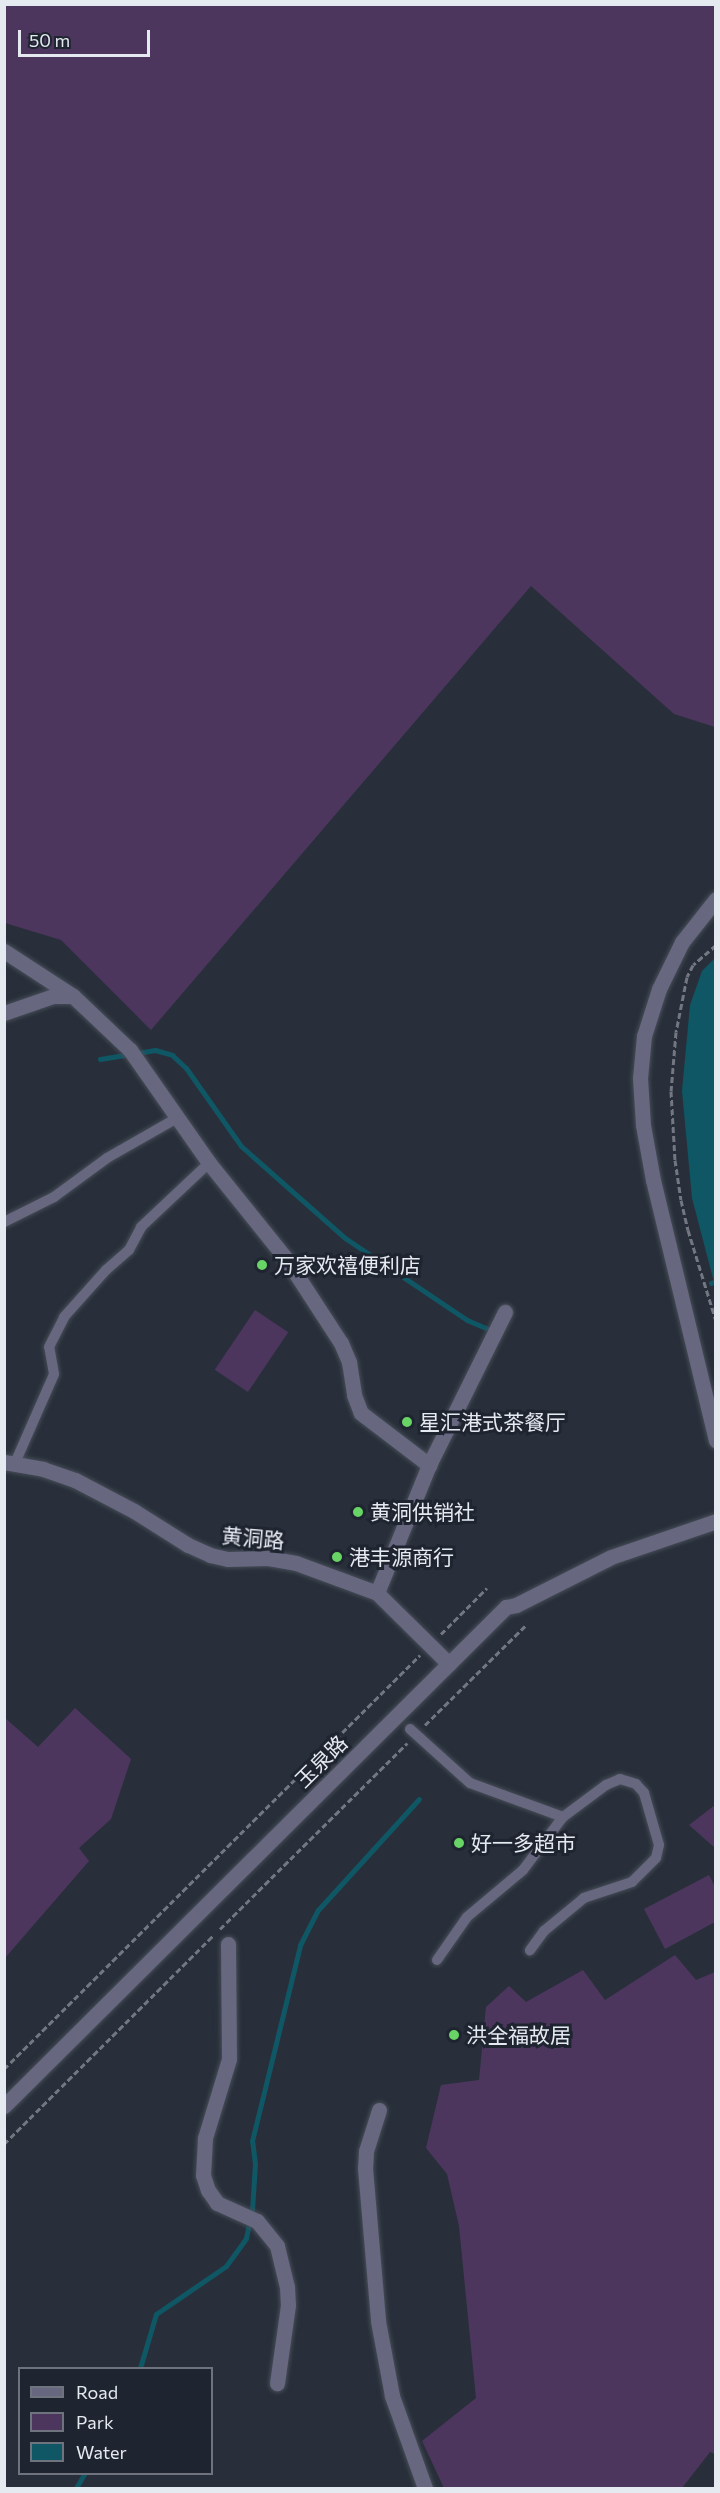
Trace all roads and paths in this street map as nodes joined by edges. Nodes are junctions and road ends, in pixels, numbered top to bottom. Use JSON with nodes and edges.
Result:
{"nodes":[{"id":1,"x":716,"y":899,"type":"edge"},
{"id":2,"x":716,"y":945,"type":"edge"},
{"id":3,"x":4,"y":951,"type":"edge"},
{"id":4,"x":73,"y":996,"type":"junction"},
{"id":5,"x":4,"y":1013,"type":"edge"},
{"id":6,"x":177,"y":1118,"type":"junction"},
{"id":7,"x":209,"y":1163,"type":"junction"},
{"id":8,"x":4,"y":1222,"type":"edge"},
{"id":9,"x":506,"y":1312,"type":"dead end"},
{"id":10,"x":716,"y":1321,"type":"edge"},
{"id":11,"x":716,"y":1441,"type":"edge"},
{"id":12,"x":10,"y":1462,"type":"edge"},
{"id":13,"x":429,"y":1465,"type":"junction"},
{"id":14,"x":716,"y":1521,"type":"edge"},
{"id":15,"x":487,"y":1588,"type":"dead end"},
{"id":16,"x":377,"y":1593,"type":"junction"},
{"id":17,"x":525,"y":1626,"type":"dead end"},
{"id":18,"x":436,"y":1639,"type":"dead end"},
{"id":19,"x":428,"y":1647,"type":"dead end"},
{"id":20,"x":449,"y":1664,"type":"junction"},
{"id":21,"x":424,"y":1726,"type":"dead end"},
{"id":22,"x":410,"y":1729,"type":"dead end"},
{"id":23,"x":407,"y":1743,"type":"dead end"},
{"id":24,"x":563,"y":1817,"type":"junction"},
{"id":25,"x":228,"y":1944,"type":"dead end"},
{"id":26,"x":530,"y":1950,"type":"dead end"},
{"id":27,"x":437,"y":1960,"type":"dead end"},
{"id":28,"x":4,"y":2069,"type":"edge"},
{"id":29,"x":4,"y":2106,"type":"edge"},
{"id":30,"x":379,"y":2110,"type":"dead end"},
{"id":31,"x":4,"y":2144,"type":"edge"},
{"id":32,"x":277,"y":2383,"type":"dead end"},
{"id":33,"x":425,"y":2488,"type":"edge"}],
"edges":[{"from":1,"to":11,"type":"street"},
{"from":2,"to":10,"type":"path"},
{"from":3,"to":4,"type":"street"},
{"from":4,"to":5,"type":"street"},
{"from":4,"to":6,"type":"street"},
{"from":6,"to":7,"type":"street"},
{"from":6,"to":8,"type":"lane"},
{"from":7,"to":12,"type":"lane"},
{"from":7,"to":13,"type":"street"},
{"from":9,"to":13,"type":"street"},
{"from":12,"to":16,"type":"street","name":"黄洞路"},
{"from":13,"to":16,"type":"street"},
{"from":14,"to":20,"type":"street","name":"玉泉路"},
{"from":15,"to":18,"type":"path"},
{"from":16,"to":20,"type":"street","name":"黄洞路"},
{"from":17,"to":21,"type":"path"},
{"from":19,"to":28,"type":"path"},
{"from":20,"to":29,"type":"street","name":"玉泉路"},
{"from":22,"to":24,"type":"lane"},
{"from":23,"to":31,"type":"path"},
{"from":24,"to":26,"type":"lane"},
{"from":24,"to":27,"type":"lane"},
{"from":25,"to":32,"type":"street"},
{"from":30,"to":33,"type":"street"}]}
